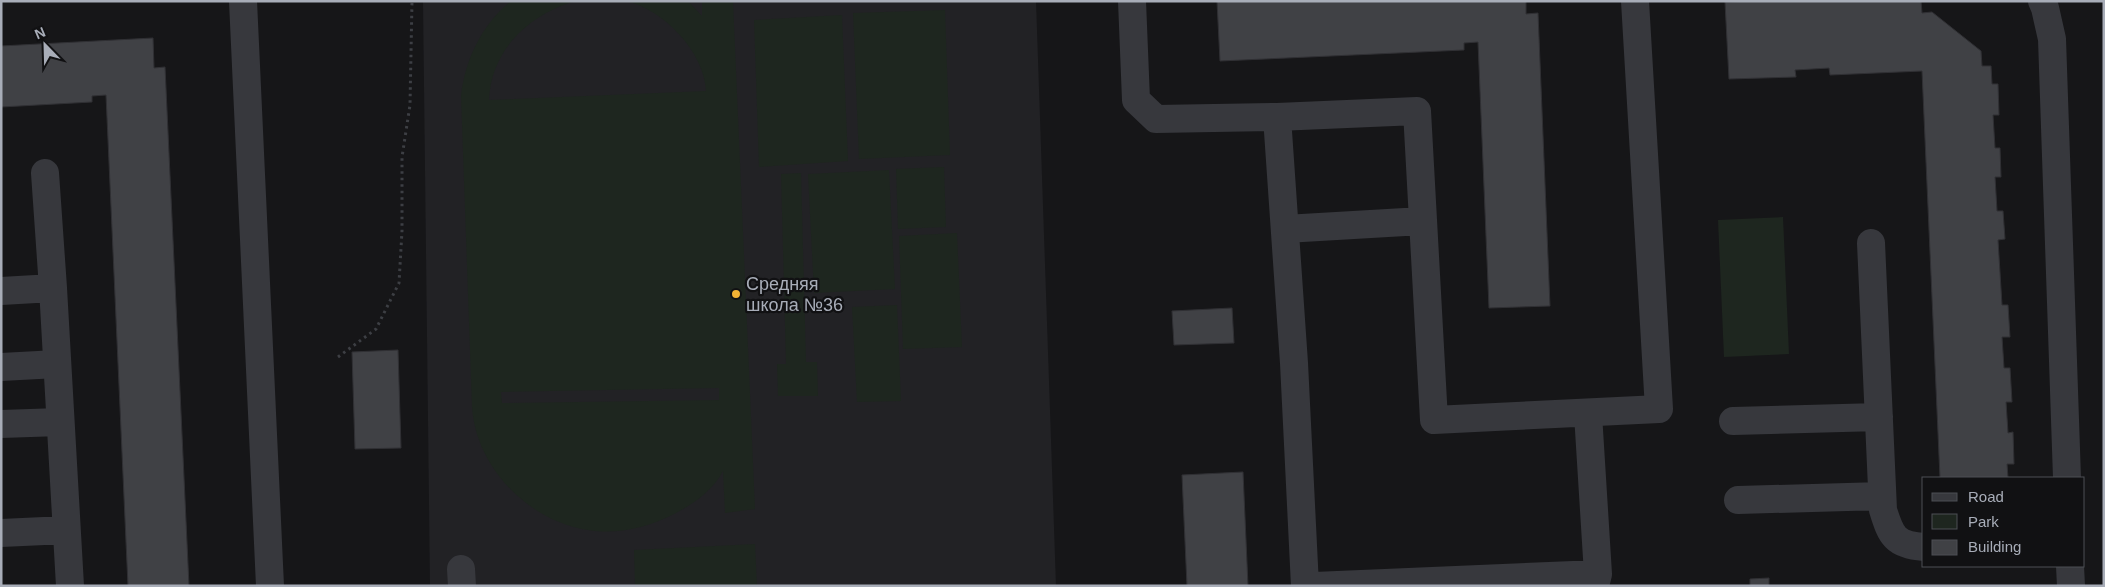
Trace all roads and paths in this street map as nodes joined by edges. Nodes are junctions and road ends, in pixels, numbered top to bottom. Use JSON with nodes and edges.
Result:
{"nodes":[{"id":1,"x":244,"y":1,"type":"edge"},
{"id":2,"x":412,"y":1,"type":"edge"},
{"id":3,"x":1132,"y":1,"type":"edge"},
{"id":4,"x":1635,"y":1,"type":"edge"},
{"id":5,"x":2042,"y":1,"type":"edge"},
{"id":6,"x":1277,"y":117,"type":"junction"},
{"id":7,"x":45,"y":173,"type":"dead end"},
{"id":8,"x":1422,"y":221,"type":"junction"},
{"id":9,"x":1285,"y":229,"type":"junction"},
{"id":10,"x":1871,"y":244,"type":"dead end"},
{"id":11,"x":53,"y":288,"type":"junction"},
{"id":12,"x":1,"y":291,"type":"edge"},
{"id":13,"x":338,"y":357,"type":"dead end"},
{"id":14,"x":57,"y":364,"type":"junction"},
{"id":15,"x":1,"y":367,"type":"edge"},
{"id":16,"x":1588,"y":414,"type":"junction"},
{"id":17,"x":1879,"y":417,"type":"junction"},
{"id":18,"x":1733,"y":421,"type":"dead end"},
{"id":19,"x":60,"y":422,"type":"junction"},
{"id":20,"x":1,"y":424,"type":"edge"},
{"id":21,"x":2067,"y":477,"type":"edge"},
{"id":22,"x":1882,"y":496,"type":"junction"},
{"id":23,"x":1738,"y":500,"type":"dead end"},
{"id":24,"x":66,"y":530,"type":"junction"},
{"id":25,"x":1,"y":533,"type":"edge"},
{"id":26,"x":1922,"y":547,"type":"edge"},
{"id":27,"x":2070,"y":567,"type":"edge"},
{"id":28,"x":1596,"y":580,"type":"edge"},
{"id":29,"x":70,"y":586,"type":"edge"},
{"id":30,"x":270,"y":586,"type":"edge"},
{"id":31,"x":1306,"y":586,"type":"edge"},
{"id":32,"x":1314,"y":586,"type":"edge"},
{"id":33,"x":2071,"y":586,"type":"edge"}],
"edges":[{"from":1,"to":30,"type":"lane"},
{"from":2,"to":13,"type":"path"},
{"from":3,"to":6,"type":"lane"},
{"from":4,"to":16,"type":"lane"},
{"from":5,"to":21,"type":"lane"},
{"from":6,"to":8,"type":"lane"},
{"from":6,"to":9,"type":"lane"},
{"from":7,"to":11,"type":"lane"},
{"from":8,"to":9,"type":"lane"},
{"from":8,"to":16,"type":"lane"},
{"from":9,"to":31,"type":"lane"},
{"from":10,"to":17,"type":"lane"},
{"from":11,"to":12,"type":"lane"},
{"from":11,"to":14,"type":"lane"},
{"from":14,"to":15,"type":"lane"},
{"from":14,"to":19,"type":"lane"},
{"from":16,"to":28,"type":"lane"},
{"from":17,"to":18,"type":"lane"},
{"from":17,"to":22,"type":"lane"},
{"from":19,"to":20,"type":"lane"},
{"from":19,"to":24,"type":"lane"},
{"from":22,"to":23,"type":"lane"},
{"from":22,"to":26,"type":"lane"},
{"from":24,"to":25,"type":"lane"},
{"from":24,"to":29,"type":"lane"},
{"from":27,"to":33,"type":"lane"},
{"from":28,"to":32,"type":"lane"}]}
